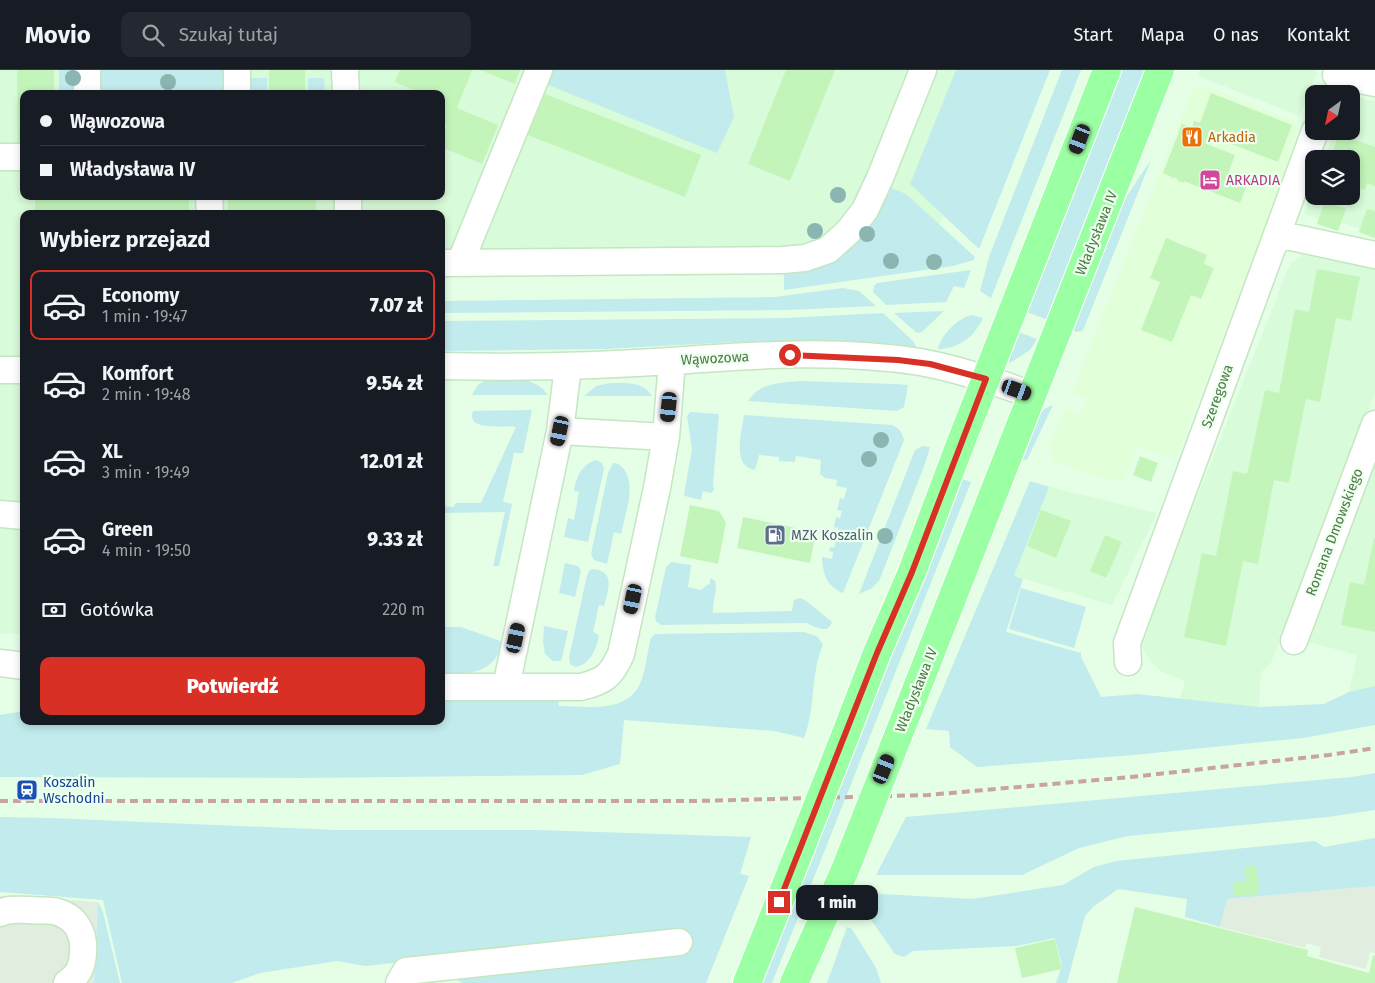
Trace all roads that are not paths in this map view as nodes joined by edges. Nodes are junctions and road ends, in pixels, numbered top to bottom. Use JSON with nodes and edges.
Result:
{"nodes":[{"id":1,"x":87,"y":70,"type":"edge"},
{"id":2,"x":237,"y":70,"type":"edge"},
{"id":3,"x":345,"y":70,"type":"edge"},
{"id":4,"x":539,"y":70,"type":"edge"},
{"id":5,"x":923,"y":70,"type":"edge"},
{"id":6,"x":1107,"y":70,"type":"edge"},
{"id":7,"x":1160,"y":70,"type":"edge"},
{"id":8,"x":1334,"y":80,"type":"edge"},
{"id":9,"x":1375,"y":83,"type":"edge"},
{"id":10,"x":87,"y":90,"type":"edge"},
{"id":11,"x":237,"y":90,"type":"edge"},
{"id":12,"x":346,"y":90,"type":"edge"},
{"id":13,"x":1312,"y":140,"type":"edge"},
{"id":14,"x":0,"y":157,"type":"edge"},
{"id":15,"x":20,"y":157,"type":"edge"},
{"id":16,"x":1278,"y":234,"type":"junction"},
{"id":17,"x":1375,"y":255,"type":"edge"},
{"id":18,"x":451,"y":263,"type":"edge"},
{"id":19,"x":672,"y":361,"type":"junction"},
{"id":20,"x":445,"y":366,"type":"edge"},
{"id":21,"x":568,"y":366,"type":"junction"},
{"id":22,"x":0,"y":370,"type":"edge"},
{"id":23,"x":20,"y":370,"type":"edge"},
{"id":24,"x":986,"y":379,"type":"junction"},
{"id":25,"x":1032,"y":395,"type":"junction"},
{"id":26,"x":1375,"y":424,"type":"edge"},
{"id":27,"x":560,"y":431,"type":"junction"},
{"id":28,"x":666,"y":437,"type":"junction"},
{"id":29,"x":0,"y":514,"type":"edge"},
{"id":30,"x":20,"y":516,"type":"edge"},
{"id":31,"x":1294,"y":641,"type":"dead end"},
{"id":32,"x":1128,"y":662,"type":"dead end"},
{"id":33,"x":0,"y":663,"type":"edge"},
{"id":34,"x":20,"y":666,"type":"edge"},
{"id":35,"x":445,"y":687,"type":"edge"},
{"id":36,"x":506,"y":687,"type":"junction"},
{"id":37,"x":0,"y":913,"type":"edge"},
{"id":38,"x":679,"y":942,"type":"dead end"},
{"id":39,"x":67,"y":983,"type":"edge"},
{"id":40,"x":399,"y":983,"type":"edge"},
{"id":41,"x":747,"y":983,"type":"edge"},
{"id":42,"x":794,"y":983,"type":"edge"}],
"edges":[{"from":1,"to":10,"type":"street"},
{"from":2,"to":11,"type":"street"},
{"from":3,"to":12,"type":"street"},
{"from":4,"to":18,"type":"street"},
{"from":5,"to":18,"type":"street"},
{"from":6,"to":24,"type":"main road"},
{"from":7,"to":25,"type":"main road","name":"Władysława IV"},
{"from":8,"to":9,"type":"street"},
{"from":13,"to":16,"type":"street","name":"Szeregowa"},
{"from":14,"to":15,"type":"street"},
{"from":16,"to":17,"type":"street"},
{"from":16,"to":32,"type":"street","name":"Szeregowa"},
{"from":19,"to":21,"type":"street","name":"Wąwozowa"},
{"from":19,"to":24,"type":"street","name":"Wąwozowa"},
{"from":19,"to":28,"type":"street"},
{"from":20,"to":21,"type":"street","name":"Wąwozowa"},
{"from":21,"to":27,"type":"street"},
{"from":22,"to":23,"type":"street"},
{"from":24,"to":25,"type":"street"},
{"from":24,"to":41,"type":"main road","bridge":true},
{"from":25,"to":42,"type":"main road","name":"Władysława IV","bridge":true},
{"from":26,"to":31,"type":"street","name":"Romana Dmowskiego"},
{"from":27,"to":28,"type":"street"},
{"from":27,"to":36,"type":"street"},
{"from":28,"to":36,"type":"street"},
{"from":29,"to":30,"type":"street"},
{"from":33,"to":34,"type":"street"},
{"from":35,"to":36,"type":"street"},
{"from":37,"to":39,"type":"street"},
{"from":38,"to":40,"type":"street"}]}
